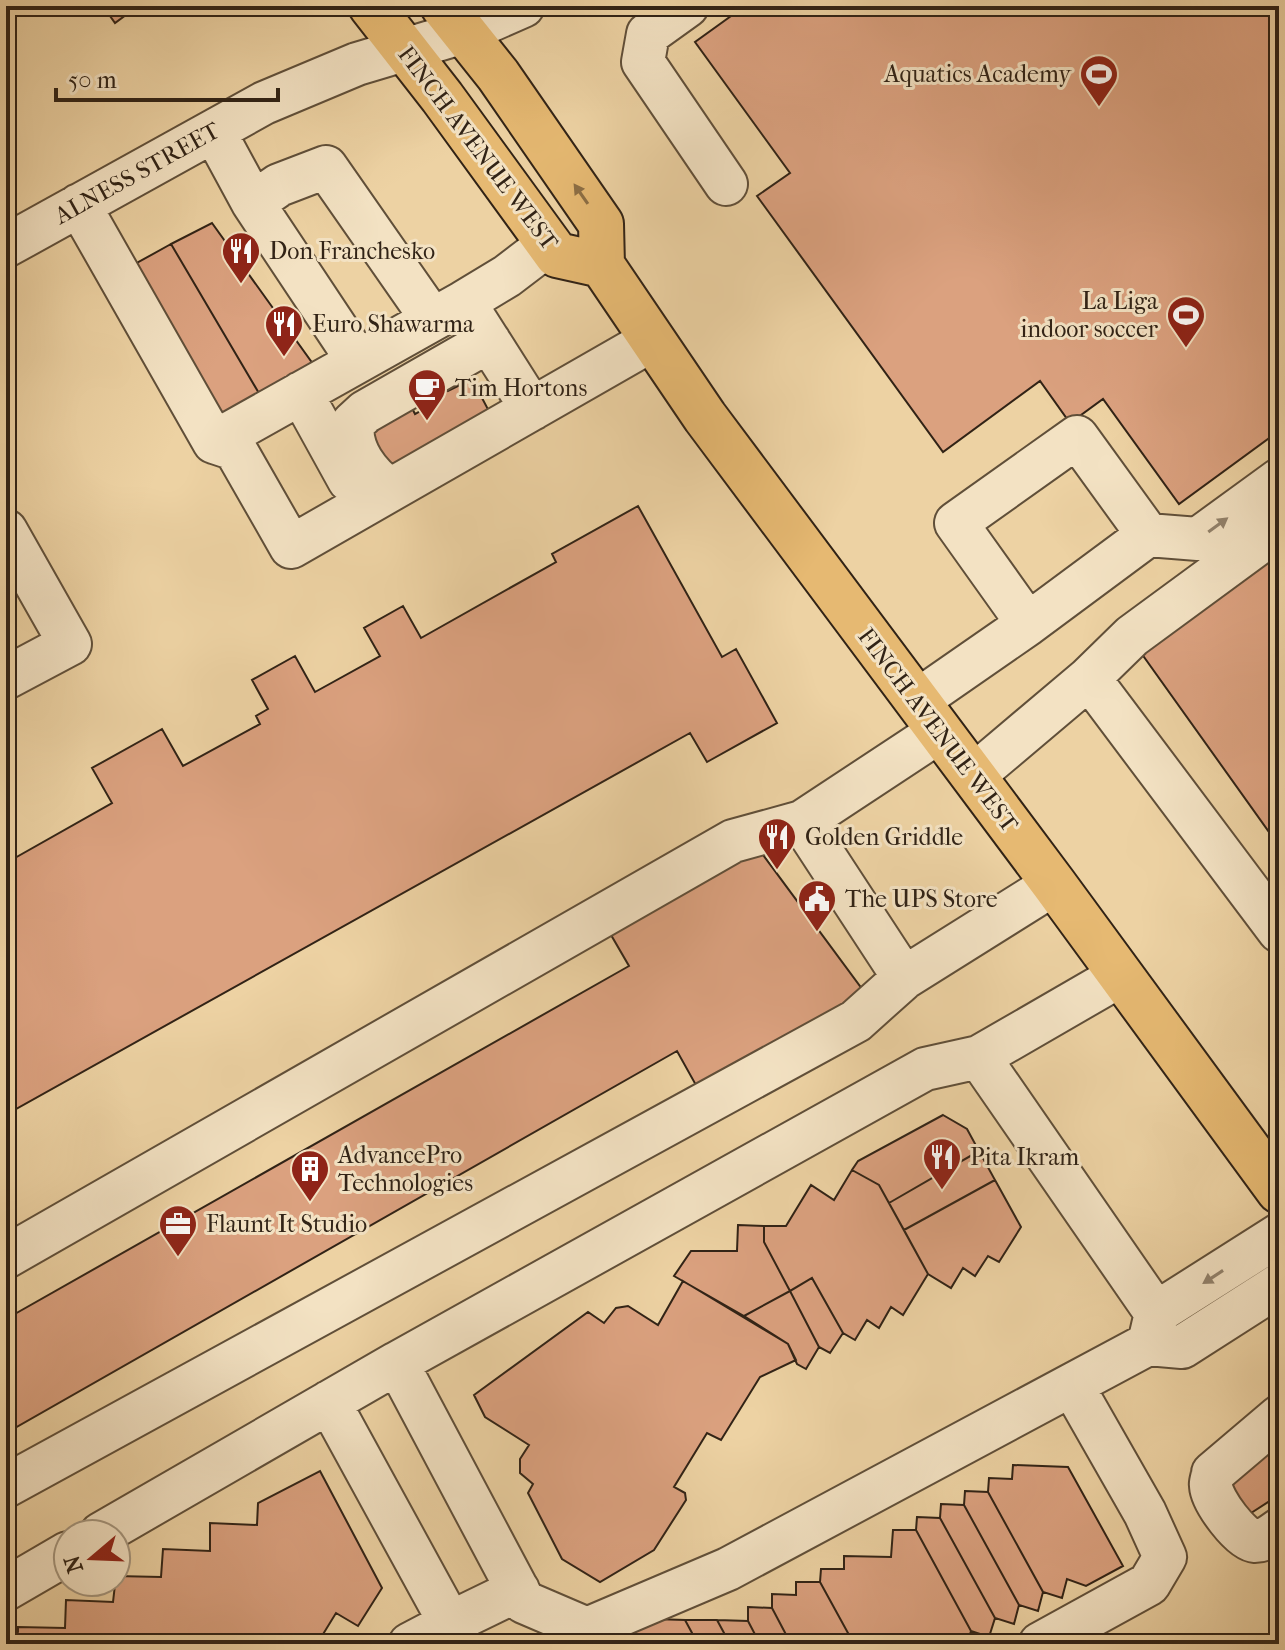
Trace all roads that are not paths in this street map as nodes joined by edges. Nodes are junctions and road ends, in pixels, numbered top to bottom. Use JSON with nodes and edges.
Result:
{"nodes":[{"id":1,"x":371,"y":6,"type":"edge"},
{"id":2,"x":523,"y":6,"type":"edge"},
{"id":3,"x":687,"y":6,"type":"edge"},
{"id":4,"x":454,"y":19,"type":"edge"},
{"id":5,"x":402,"y":49,"type":"junction"},
{"id":6,"x":214,"y":131,"type":"junction"},
{"id":7,"x":726,"y":184,"type":"dead end"},
{"id":8,"x":253,"y":203,"type":"junction"},
{"id":9,"x":79,"y":205,"type":"junction"},
{"id":10,"x":549,"y":244,"type":"junction"},
{"id":11,"x":6,"y":246,"type":"edge"},
{"id":12,"x":602,"y":265,"type":"junction"},
{"id":13,"x":448,"y":310,"type":"junction"},
{"id":14,"x":652,"y":340,"type":"junction"},
{"id":15,"x":489,"y":341,"type":"junction"},
{"id":16,"x":358,"y":361,"type":"junction"},
{"id":17,"x":301,"y":393,"type":"junction"},
{"id":18,"x":532,"y":409,"type":"junction"},
{"id":19,"x":214,"y":442,"type":"junction"},
{"id":20,"x":1279,"y":480,"type":"edge"},
{"id":21,"x":376,"y":498,"type":"junction"},
{"id":22,"x":1279,"y":528,"type":"edge"},
{"id":23,"x":6,"y":531,"type":"edge"},
{"id":24,"x":1148,"y":535,"type":"junction"},
{"id":25,"x":1028,"y":624,"type":"junction"},
{"id":26,"x":6,"y":678,"type":"edge"},
{"id":27,"x":1089,"y":678,"type":"junction"},
{"id":28,"x":928,"y":716,"type":"junction"},
{"id":29,"x":973,"y":776,"type":"junction"},
{"id":30,"x":802,"y":822,"type":"junction"},
{"id":31,"x":1054,"y":884,"type":"junction"},
{"id":32,"x":1279,"y":931,"type":"edge"},
{"id":33,"x":1121,"y":975,"type":"junction"},
{"id":34,"x":904,"y":978,"type":"junction"},
{"id":35,"x":979,"y":1057,"type":"junction"},
{"id":36,"x":1273,"y":1171,"type":"edge"},
{"id":37,"x":1279,"y":1235,"type":"edge"},
{"id":38,"x":6,"y":1257,"type":"edge"},
{"id":39,"x":1279,"y":1285,"type":"edge"},
{"id":40,"x":1152,"y":1328,"type":"junction"},
{"id":41,"x":397,"y":1363,"type":"junction"},
{"id":42,"x":1072,"y":1385,"type":"junction"},
{"id":43,"x":329,"y":1402,"type":"junction"},
{"id":44,"x":1279,"y":1417,"type":"edge"},
{"id":45,"x":6,"y":1486,"type":"edge"},
{"id":46,"x":129,"y":1518,"type":"edge"},
{"id":47,"x":1279,"y":1530,"type":"edge"},
{"id":48,"x":52,"y":1562,"type":"edge"},
{"id":49,"x":6,"y":1589,"type":"edge"},
{"id":50,"x":518,"y":1590,"type":"junction"},
{"id":51,"x":450,"y":1623,"type":"junction"},
{"id":52,"x":582,"y":1636,"type":"edge"},
{"id":53,"x":410,"y":1644,"type":"edge"},
{"id":54,"x":1040,"y":1644,"type":"edge"}],
"edges":[{"from":1,"to":5,"type":"main road","name":"FINCH AVENUE WEST"},
{"from":2,"to":4,"type":"street","name":"ALNESS STREET"},
{"from":3,"to":7,"type":"street"},
{"from":4,"to":5,"type":"street","name":"ALNESS STREET"},
{"from":12,"to":4,"type":"main road","one_way":true},
{"from":5,"to":6,"type":"street","name":"ALNESS STREET"},
{"from":5,"to":10,"type":"main road","name":"FINCH AVENUE WEST"},
{"from":6,"to":8,"type":"street"},
{"from":6,"to":9,"type":"street","name":"ALNESS STREET"},
{"from":8,"to":13,"type":"street"},
{"from":8,"to":16,"type":"street"},
{"from":9,"to":11,"type":"street","name":"ALNESS STREET"},
{"from":9,"to":19,"type":"street"},
{"from":10,"to":12,"type":"main road","name":"FINCH AVENUE WEST"},
{"from":10,"to":13,"type":"street"},
{"from":12,"to":14,"type":"main road","name":"FINCH AVENUE WEST"},
{"from":13,"to":15,"type":"street"},
{"from":13,"to":16,"type":"street"},
{"from":14,"to":18,"type":"street"},
{"from":14,"to":28,"type":"main road","name":"FINCH AVENUE WEST"},
{"from":15,"to":18,"type":"street"},
{"from":15,"to":21,"type":"street"},
{"from":16,"to":17,"type":"street"},
{"from":17,"to":19,"type":"street"},
{"from":17,"to":21,"type":"street"},
{"from":18,"to":21,"type":"street"},
{"from":19,"to":21,"type":"street"},
{"from":24,"to":20,"type":"street","one_way":true},
{"from":22,"to":27,"type":"street"},
{"from":23,"to":26,"type":"street"},
{"from":24,"to":25,"type":"street"},
{"from":24,"to":25,"type":"street"},
{"from":25,"to":28,"type":"street"},
{"from":27,"to":29,"type":"street"},
{"from":27,"to":32,"type":"street"},
{"from":28,"to":29,"type":"main road","name":"FINCH AVENUE WEST"},
{"from":28,"to":30,"type":"street"},
{"from":29,"to":31,"type":"main road","name":"FINCH AVENUE WEST"},
{"from":30,"to":34,"type":"street"},
{"from":30,"to":38,"type":"street"},
{"from":31,"to":33,"type":"main road","name":"FINCH AVENUE WEST"},
{"from":31,"to":34,"type":"street"},
{"from":33,"to":35,"type":"street"},
{"from":33,"to":36,"type":"main road","name":"FINCH AVENUE WEST"},
{"from":34,"to":45,"type":"street"},
{"from":35,"to":40,"type":"street"},
{"from":35,"to":41,"type":"street"},
{"from":37,"to":40,"type":"street","one_way":true},
{"from":39,"to":40,"type":"street"},
{"from":40,"to":42,"type":"street"},
{"from":41,"to":43,"type":"street"},
{"from":41,"to":50,"type":"street"},
{"from":42,"to":52,"type":"street"},
{"from":42,"to":54,"type":"street"},
{"from":43,"to":46,"type":"street"},
{"from":43,"to":51,"type":"street"},
{"from":44,"to":47,"type":"street"},
{"from":48,"to":49,"type":"street"},
{"from":50,"to":51,"type":"street"},
{"from":50,"to":52,"type":"street"},
{"from":51,"to":53,"type":"street"}]}
